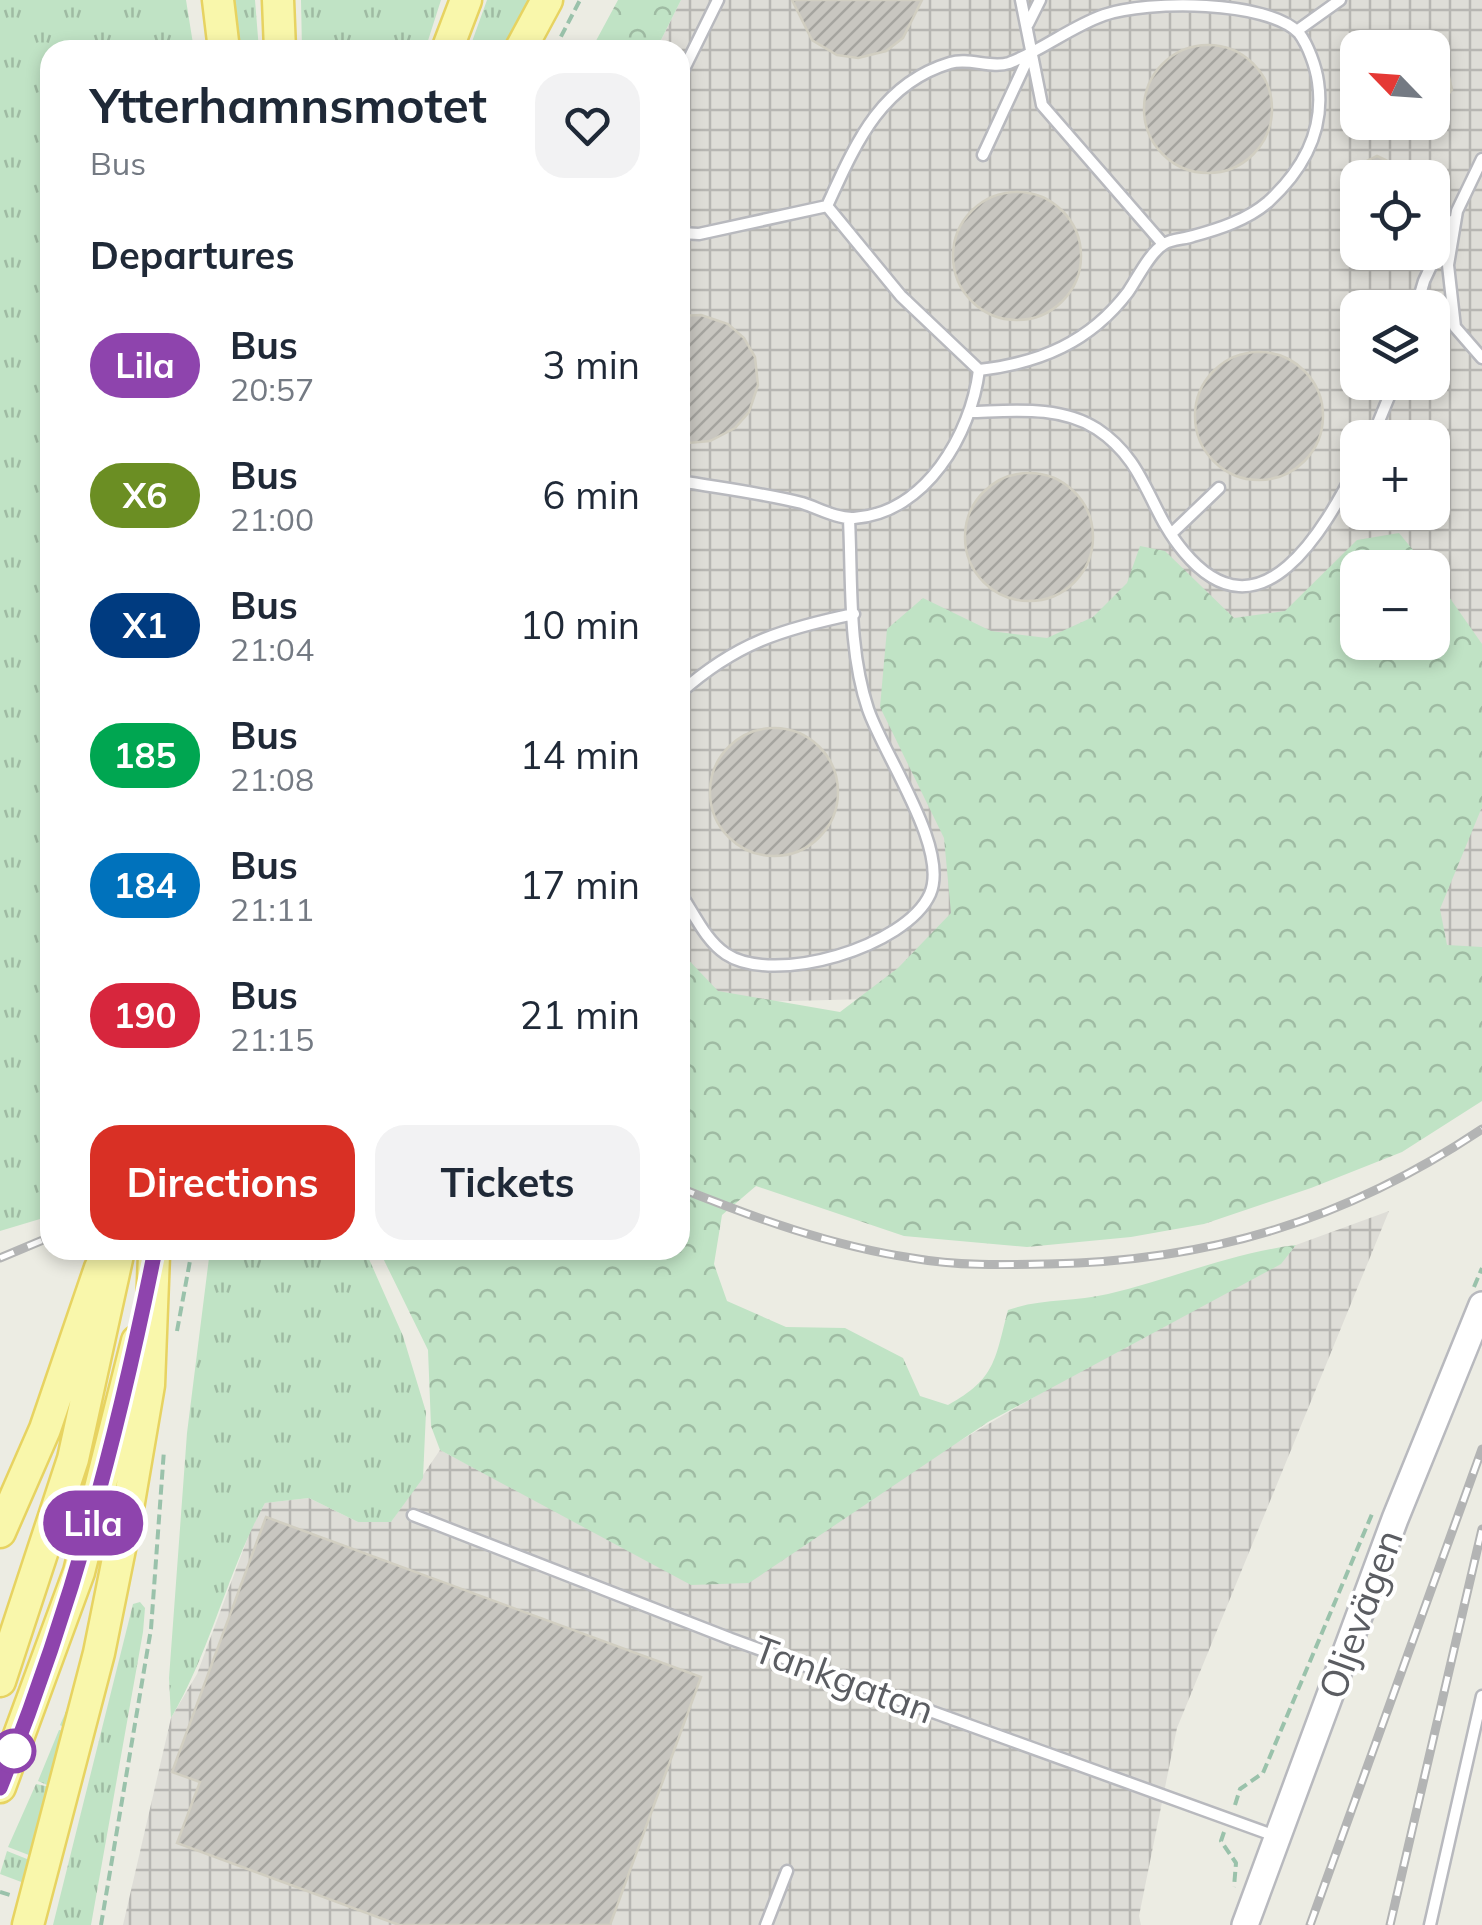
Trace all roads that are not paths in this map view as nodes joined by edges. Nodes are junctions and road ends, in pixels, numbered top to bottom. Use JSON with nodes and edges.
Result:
{"nodes":[{"id":1,"x":218,"y":0,"type":"edge"},
{"id":2,"x":278,"y":0,"type":"edge"},
{"id":3,"x":466,"y":0,"type":"edge"},
{"id":4,"x":547,"y":0,"type":"edge"},
{"id":5,"x":718,"y":0,"type":"edge"},
{"id":6,"x":1021,"y":0,"type":"edge"},
{"id":7,"x":1040,"y":0,"type":"edge"},
{"id":8,"x":1340,"y":0,"type":"edge"},
{"id":9,"x":1028,"y":25,"type":"junction"},
{"id":10,"x":1298,"y":30,"type":"junction"},
{"id":11,"x":223,"y":40,"type":"edge"},
{"id":12,"x":280,"y":40,"type":"edge"},
{"id":13,"x":451,"y":40,"type":"edge"},
{"id":14,"x":525,"y":40,"type":"edge"},
{"id":15,"x":1030,"y":54,"type":"junction"},
{"id":16,"x":690,"y":57,"type":"edge"},
{"id":17,"x":983,"y":154,"type":"dead end"},
{"id":18,"x":1482,"y":158,"type":"edge"},
{"id":19,"x":827,"y":206,"type":"junction"},
{"id":20,"x":1457,"y":211,"type":"junction"},
{"id":21,"x":690,"y":234,"type":"edge"},
{"id":22,"x":1162,"y":244,"type":"junction"},
{"id":23,"x":1421,"y":290,"type":"edge"},
{"id":24,"x":1482,"y":358,"type":"edge"},
{"id":25,"x":980,"y":370,"type":"junction"},
{"id":26,"x":970,"y":412,"type":"junction"},
{"id":27,"x":690,"y":483,"type":"edge"},
{"id":28,"x":1218,"y":488,"type":"dead end"},
{"id":29,"x":1340,"y":494,"type":"edge"},
{"id":30,"x":849,"y":519,"type":"junction"},
{"id":31,"x":1172,"y":533,"type":"junction"},
{"id":32,"x":854,"y":614,"type":"junction"},
{"id":33,"x":690,"y":684,"type":"edge"},
{"id":34,"x":690,"y":907,"type":"edge"},
{"id":35,"x":109,"y":1260,"type":"edge"},
{"id":36,"x":111,"y":1260,"type":"edge"},
{"id":37,"x":153,"y":1260,"type":"edge"},
{"id":38,"x":155,"y":1260,"type":"edge"},
{"id":39,"x":1474,"y":1304,"type":"edge"},
{"id":40,"x":413,"y":1515,"type":"dead end"},
{"id":41,"x":0,"y":1532,"type":"edge"},
{"id":42,"x":0,"y":1681,"type":"edge"},
{"id":43,"x":1482,"y":1696,"type":"edge"},
{"id":44,"x":0,"y":1788,"type":"edge"},
{"id":45,"x":1278,"y":1837,"type":"junction"},
{"id":46,"x":786,"y":1871,"type":"dead end"},
{"id":47,"x":28,"y":1925,"type":"edge"},
{"id":48,"x":766,"y":1925,"type":"edge"},
{"id":49,"x":1246,"y":1925,"type":"edge"},
{"id":50,"x":1430,"y":1925,"type":"edge"}],
"edges":[{"from":1,"to":11,"type":"main road"},
{"from":2,"to":12,"type":"main road"},
{"from":3,"to":13,"type":"main road"},
{"from":4,"to":14,"type":"main road"},
{"from":5,"to":16,"type":"lane"},
{"from":6,"to":9,"type":"lane"},
{"from":7,"to":9,"type":"lane"},
{"from":8,"to":10,"type":"lane"},
{"from":9,"to":15,"type":"lane"},
{"from":10,"to":15,"type":"lane"},
{"from":10,"to":22,"type":"lane"},
{"from":15,"to":17,"type":"lane"},
{"from":15,"to":19,"type":"lane"},
{"from":15,"to":22,"type":"lane"},
{"from":18,"to":20,"type":"lane"},
{"from":19,"to":21,"type":"lane"},
{"from":19,"to":25,"type":"lane"},
{"from":20,"to":23,"type":"lane"},
{"from":20,"to":24,"type":"lane"},
{"from":22,"to":25,"type":"lane"},
{"from":25,"to":26,"type":"lane"},
{"from":26,"to":30,"type":"lane"},
{"from":26,"to":31,"type":"lane"},
{"from":27,"to":30,"type":"lane"},
{"from":28,"to":31,"type":"lane"},
{"from":29,"to":31,"type":"lane"},
{"from":30,"to":32,"type":"lane"},
{"from":32,"to":33,"type":"lane"},
{"from":32,"to":34,"type":"lane"},
{"from":35,"to":41,"type":"main road"},
{"from":36,"to":42,"type":"main road"},
{"from":37,"to":44,"type":"main road"},
{"from":38,"to":47,"type":"main road"},
{"from":39,"to":45,"type":"street","name":"Oljevägen"},
{"from":40,"to":45,"type":"lane","name":"Tankgatan"},
{"from":43,"to":50,"type":"lane"},
{"from":45,"to":49,"type":"street","name":"Oljevägen"},
{"from":46,"to":48,"type":"lane"}]}
